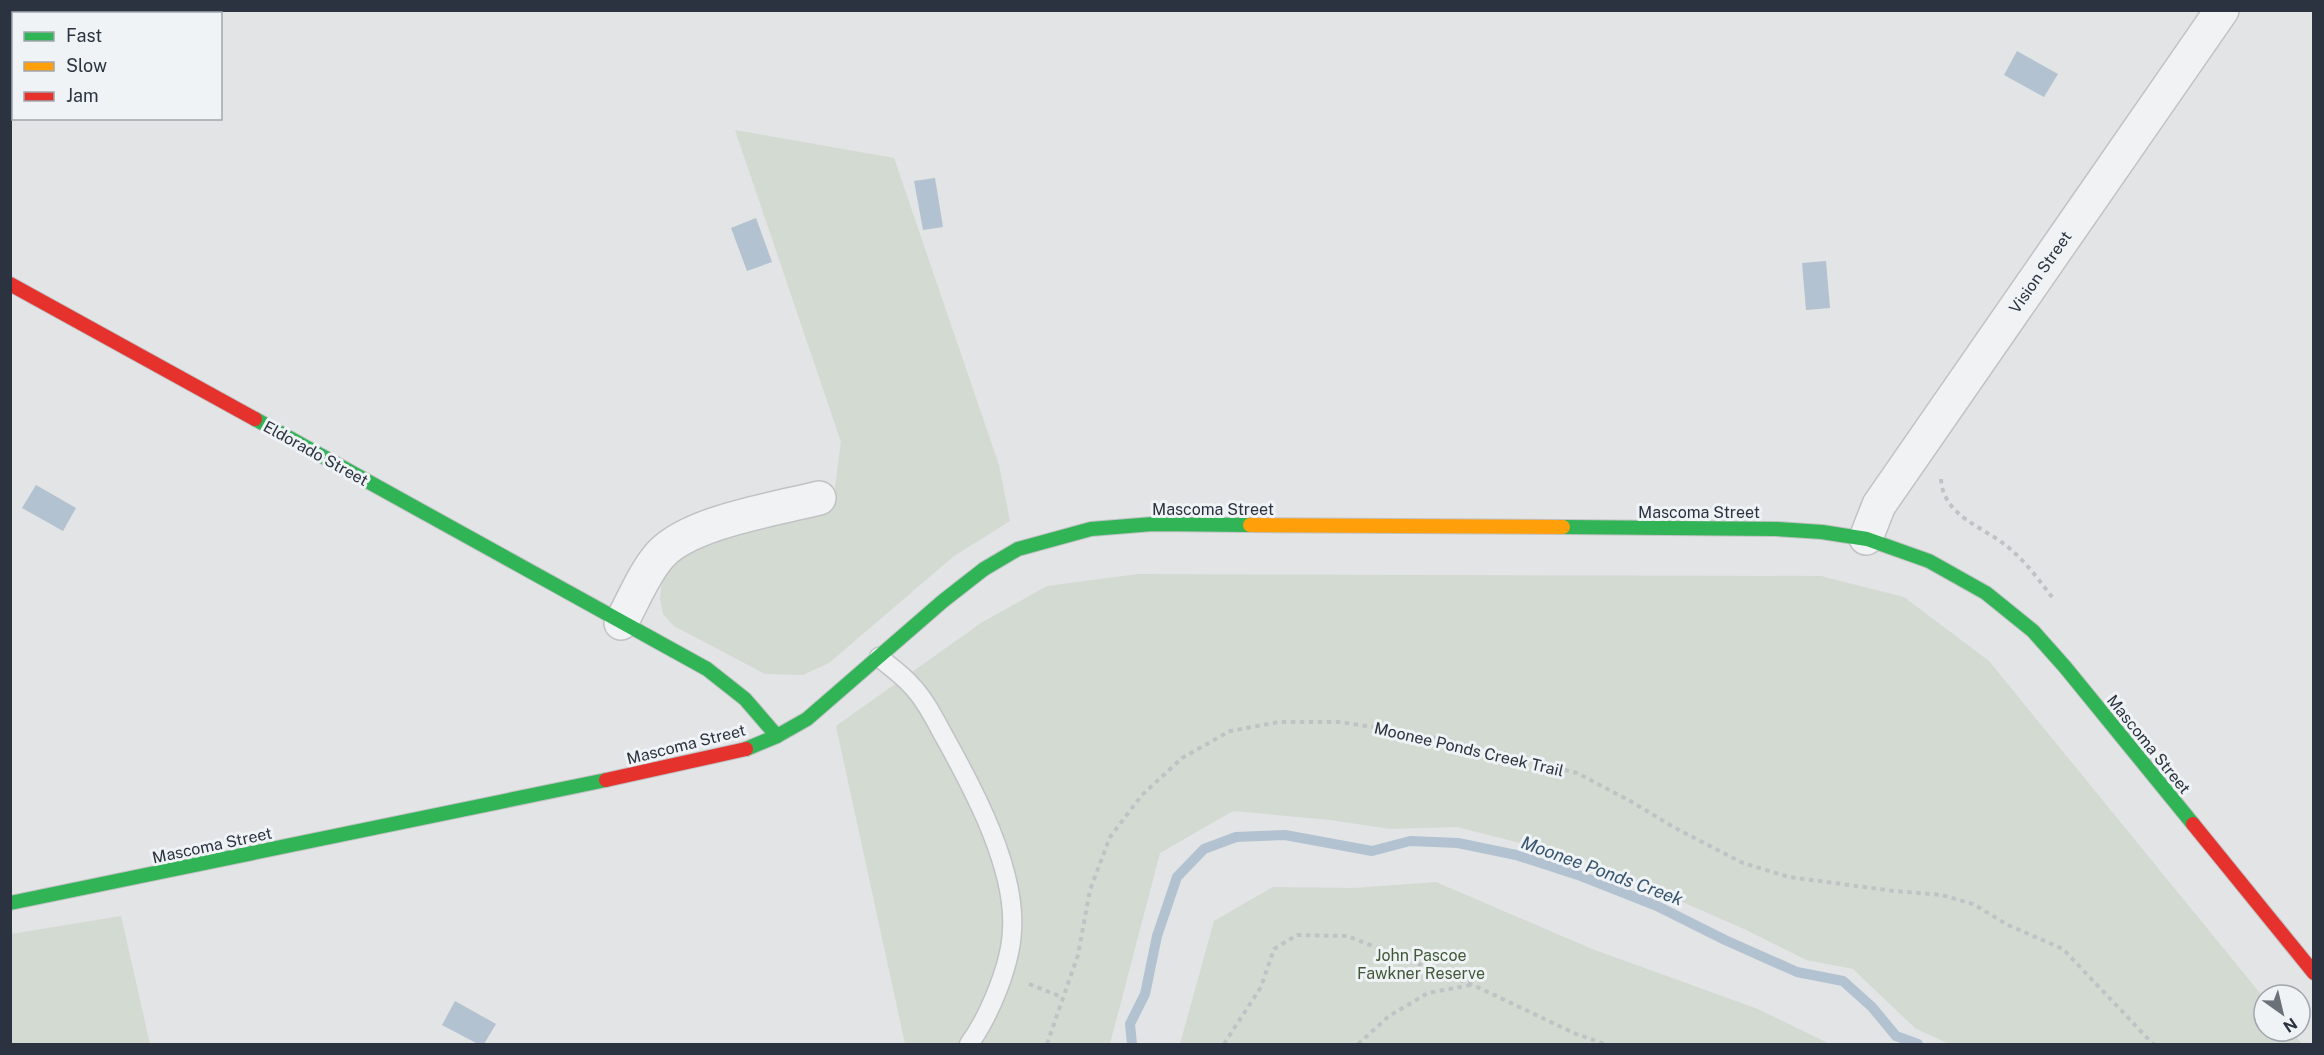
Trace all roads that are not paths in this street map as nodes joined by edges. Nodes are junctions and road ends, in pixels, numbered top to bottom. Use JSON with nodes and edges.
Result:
{"nodes":[{"id":1,"x":2222,"y":10,"type":"edge"},
{"id":2,"x":10,"y":284,"type":"edge"},
{"id":3,"x":819,"y":498,"type":"dead end"},
{"id":4,"x":1866,"y":538,"type":"junction"},
{"id":5,"x":621,"y":623,"type":"junction"},
{"id":6,"x":879,"y":657,"type":"junction"},
{"id":7,"x":777,"y":736,"type":"junction"},
{"id":8,"x":10,"y":903,"type":"edge"},
{"id":9,"x":2313,"y":973,"type":"edge"},
{"id":10,"x":969,"y":1044,"type":"edge"}],
"edges":[{"from":1,"to":4,"type":"street","name":"Vision Street"},
{"from":2,"to":5,"type":"main road","name":"Eldorado Street"},
{"from":3,"to":5,"type":"street"},
{"from":4,"to":6,"type":"main road","name":"Mascoma Street"},
{"from":4,"to":9,"type":"main road","name":"Mascoma Street"},
{"from":5,"to":7,"type":"main road","name":"Eldorado Street"},
{"from":6,"to":7,"type":"main road","name":"Mascoma Street"},
{"from":6,"to":10,"type":"lane"},
{"from":7,"to":8,"type":"main road","name":"Mascoma Street"}]}
